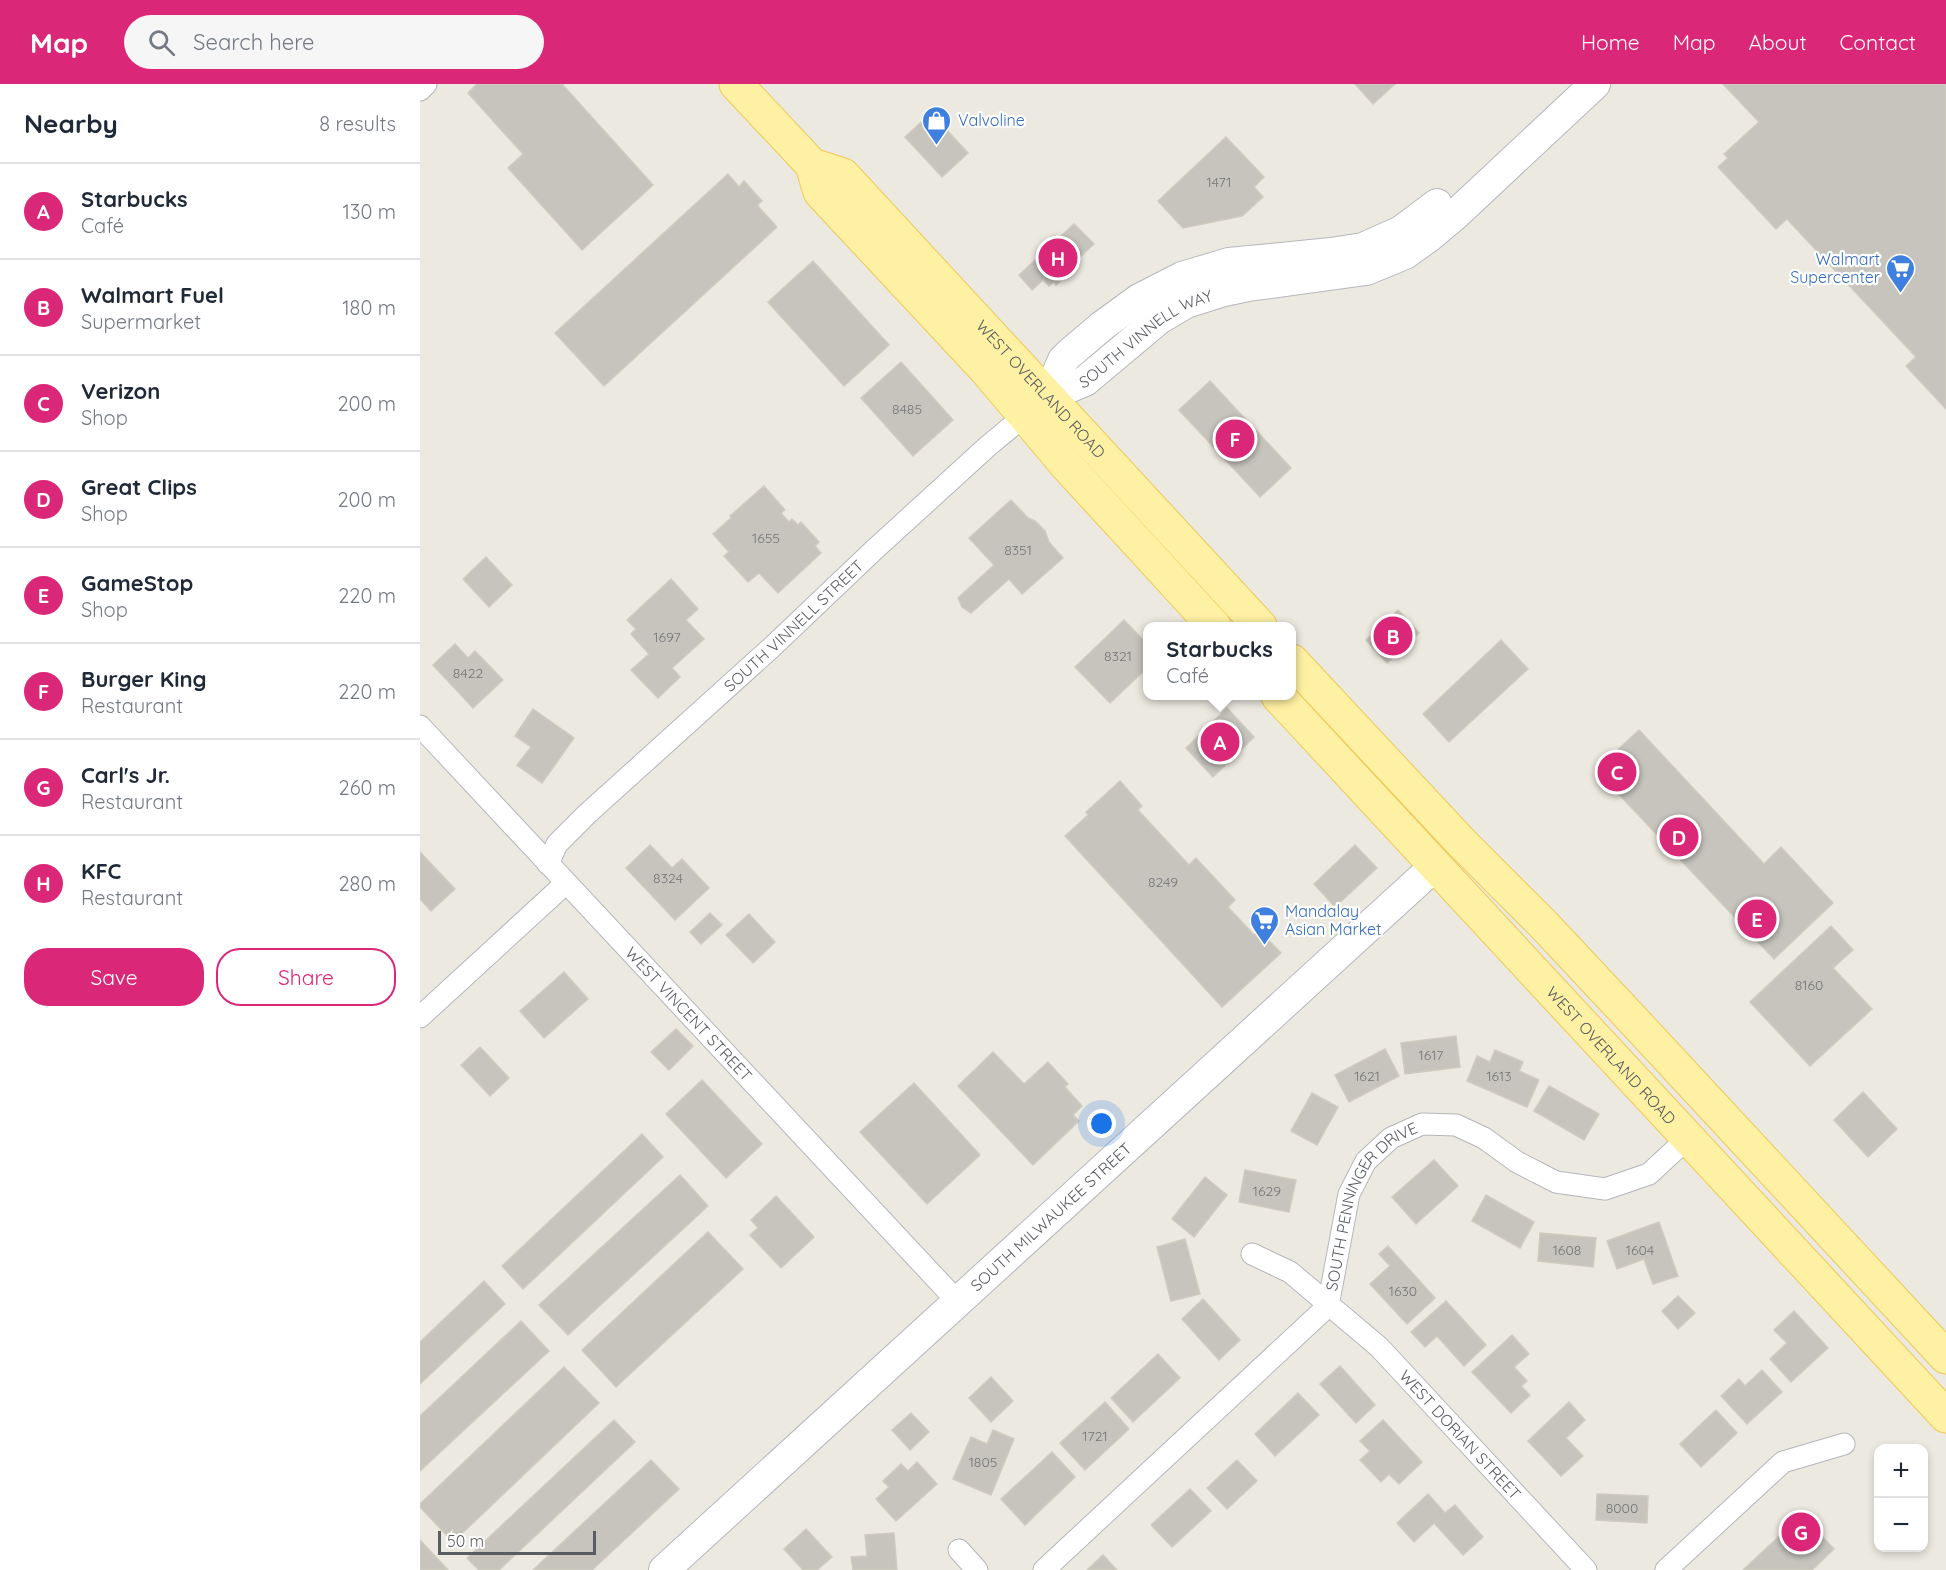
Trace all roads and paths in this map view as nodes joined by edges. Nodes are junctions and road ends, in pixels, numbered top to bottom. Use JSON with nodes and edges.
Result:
{"nodes":[{"id":1,"x":426,"y":84,"type":"edge"},
{"id":2,"x":736,"y":84,"type":"edge"},
{"id":3,"x":1567,"y":84,"type":"edge"},
{"id":4,"x":1595,"y":84,"type":"edge"},
{"id":5,"x":420,"y":90,"type":"edge"},
{"id":6,"x":1036,"y":406,"type":"junction"},
{"id":7,"x":1209,"y":622,"type":"edge"},
{"id":8,"x":1255,"y":622,"type":"edge"},
{"id":9,"x":1296,"y":665,"type":"edge"},
{"id":10,"x":1282,"y":700,"type":"edge"},
{"id":11,"x":420,"y":726,"type":"edge"},
{"id":12,"x":1311,"y":730,"type":"junction"},
{"id":13,"x":1461,"y":842,"type":"junction"},
{"id":14,"x":548,"y":864,"type":"junction"},
{"id":15,"x":1436,"y":865,"type":"junction"},
{"id":16,"x":566,"y":883,"type":"junction"},
{"id":17,"x":1535,"y":973,"type":"junction"},
{"id":18,"x":420,"y":1017,"type":"edge"},
{"id":19,"x":1633,"y":1020,"type":"junction"},
{"id":20,"x":1675,"y":1066,"type":"junction"},
{"id":21,"x":1689,"y":1137,"type":"junction"},
{"id":22,"x":1834,"y":1236,"type":"junction"},
{"id":23,"x":1252,"y":1254,"type":"dead end"},
{"id":24,"x":958,"y":1302,"type":"junction"},
{"id":25,"x":1328,"y":1306,"type":"junction"},
{"id":26,"x":1946,"y":1357,"type":"edge"},
{"id":27,"x":1946,"y":1416,"type":"edge"},
{"id":28,"x":1844,"y":1444,"type":"dead end"},
{"id":29,"x":959,"y":1550,"type":"dead end"},
{"id":30,"x":664,"y":1570,"type":"edge"},
{"id":31,"x":977,"y":1570,"type":"edge"},
{"id":32,"x":1044,"y":1570,"type":"edge"},
{"id":33,"x":1586,"y":1570,"type":"edge"},
{"id":34,"x":1666,"y":1570,"type":"edge"}],
"edges":[{"from":1,"to":5,"type":"street"},
{"from":2,"to":6,"type":"main road","name":"WEST OVERLAND ROAD"},
{"from":3,"to":6,"type":"street","name":"SOUTH VINNELL WAY"},
{"from":4,"to":6,"type":"street","name":"SOUTH VINNELL WAY"},
{"from":6,"to":7,"type":"main road","name":"WEST OVERLAND ROAD"},
{"from":6,"to":8,"type":"main road","name":"WEST OVERLAND ROAD"},
{"from":6,"to":14,"type":"street","name":"SOUTH VINNELL STREET"},
{"from":9,"to":13,"type":"main road"},
{"from":10,"to":12,"type":"main road","name":"WEST OVERLAND ROAD"},
{"from":11,"to":14,"type":"street","name":"WEST VINCENT STREET"},
{"from":12,"to":13,"type":"main road"},
{"from":12,"to":15,"type":"main road","name":"WEST OVERLAND ROAD"},
{"from":13,"to":19,"type":"main road"},
{"from":14,"to":16,"type":"street","name":"WEST VINCENT STREET"},
{"from":15,"to":17,"type":"main road","name":"WEST OVERLAND ROAD"},
{"from":15,"to":19,"type":"main road"},
{"from":15,"to":24,"type":"street","name":"SOUTH MILWAUKEE STREET"},
{"from":16,"to":18,"type":"street"},
{"from":16,"to":24,"type":"street","name":"WEST VINCENT STREET"},
{"from":17,"to":20,"type":"main road"},
{"from":17,"to":21,"type":"main road","name":"WEST OVERLAND ROAD"},
{"from":19,"to":20,"type":"main road"},
{"from":20,"to":22,"type":"main road"},
{"from":21,"to":22,"type":"main road"},
{"from":21,"to":25,"type":"street","name":"SOUTH PENNINGER DRIVE"},
{"from":21,"to":27,"type":"main road","name":"WEST OVERLAND ROAD"},
{"from":22,"to":26,"type":"main road"},
{"from":23,"to":25,"type":"street","name":"SOUTH PENNINGER DRIVE"},
{"from":24,"to":30,"type":"street","name":"SOUTH MILWAUKEE STREET"},
{"from":25,"to":32,"type":"street","name":"SOUTH PENNINGER DRIVE"},
{"from":25,"to":33,"type":"street","name":"WEST DORIAN STREET"},
{"from":28,"to":34,"type":"street"},
{"from":29,"to":31,"type":"street"}]}
